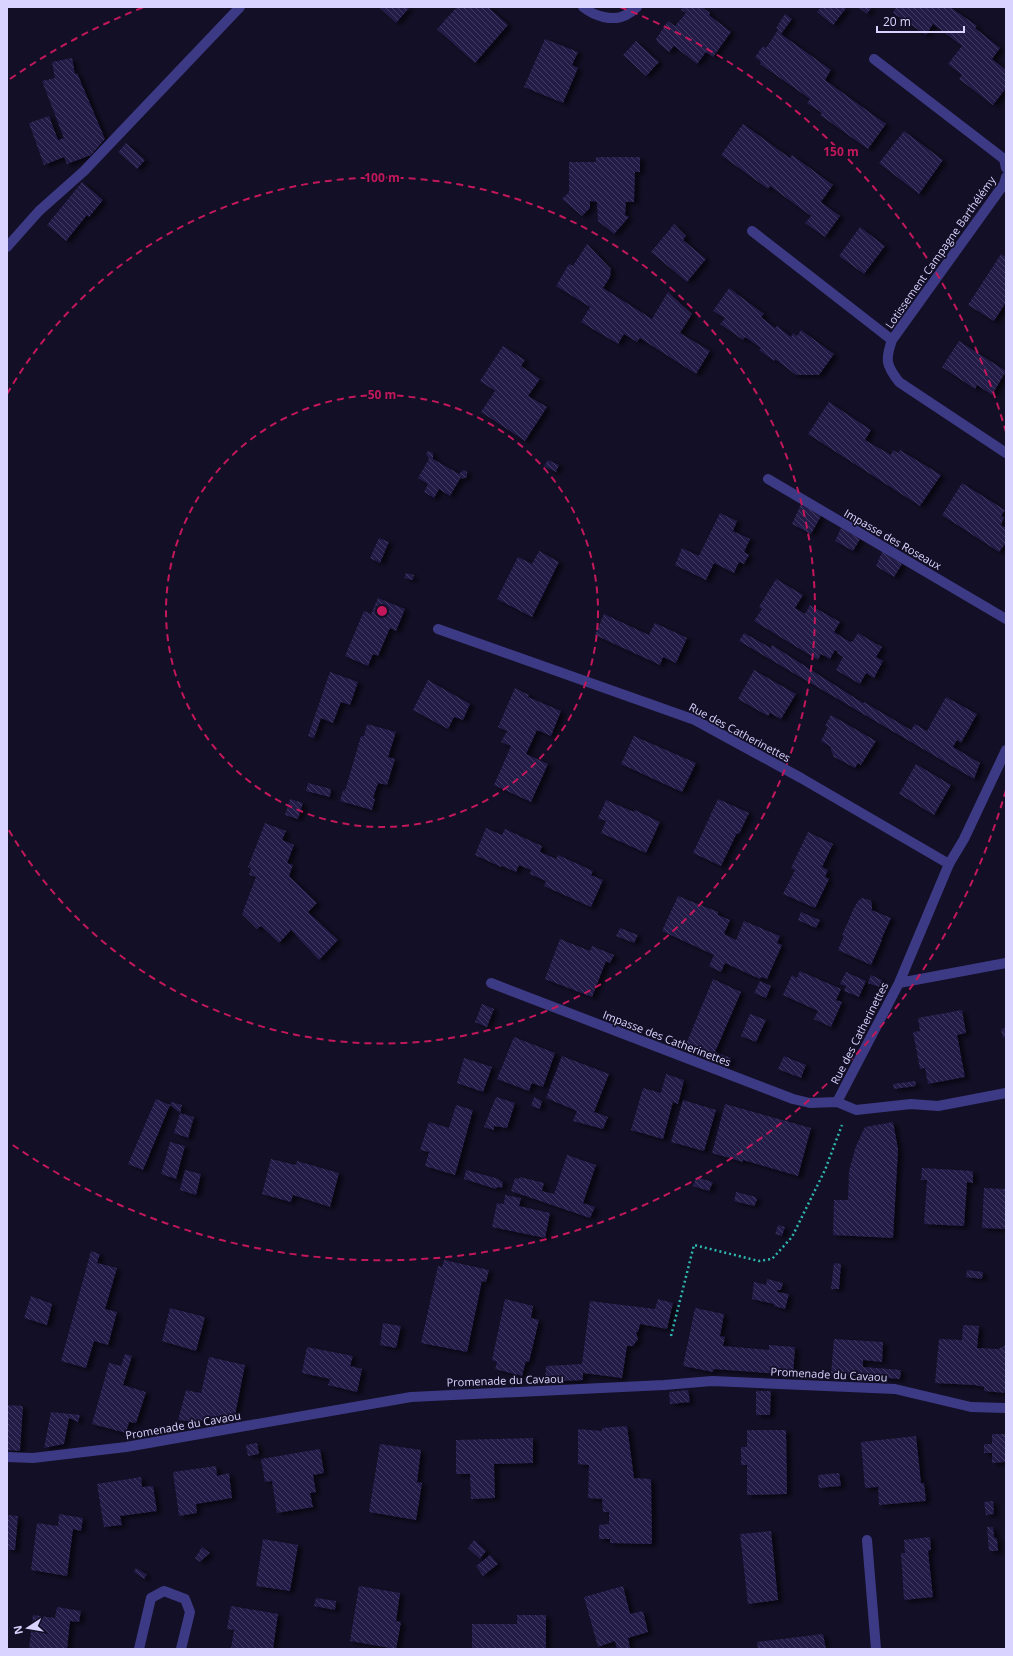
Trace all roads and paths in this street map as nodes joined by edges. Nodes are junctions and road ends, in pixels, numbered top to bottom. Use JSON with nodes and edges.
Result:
{"nodes":[{"id":1,"x":240,"y":7,"type":"edge"},
{"id":2,"x":583,"y":7,"type":"edge"},
{"id":3,"x":637,"y":7,"type":"edge"},
{"id":4,"x":874,"y":59,"type":"dead end"},
{"id":5,"x":1006,"y":168,"type":"edge"},
{"id":6,"x":1006,"y":177,"type":"edge"},
{"id":7,"x":752,"y":231,"type":"dead end"},
{"id":8,"x":7,"y":247,"type":"edge"},
{"id":9,"x":892,"y":340,"type":"junction"},
{"id":10,"x":1006,"y":453,"type":"edge"},
{"id":11,"x":768,"y":479,"type":"dead end"},
{"id":12,"x":1006,"y":619,"type":"edge"},
{"id":13,"x":438,"y":629,"type":"dead end"},
{"id":14,"x":1006,"y":750,"type":"edge"},
{"id":15,"x":949,"y":864,"type":"junction"},
{"id":16,"x":1006,"y":963,"type":"edge"},
{"id":17,"x":491,"y":983,"type":"dead end"},
{"id":18,"x":899,"y":983,"type":"junction"},
{"id":19,"x":1006,"y":1093,"type":"edge"},
{"id":20,"x":837,"y":1102,"type":"junction"},
{"id":21,"x":839,"y":1135,"type":"dead end"},
{"id":22,"x":671,"y":1336,"type":"dead end"},
{"id":23,"x":1006,"y":1408,"type":"edge"},
{"id":24,"x":7,"y":1457,"type":"edge"},
{"id":25,"x":867,"y":1540,"type":"dead end"},
{"id":26,"x":139,"y":1649,"type":"edge"},
{"id":27,"x":181,"y":1649,"type":"edge"},
{"id":28,"x":876,"y":1649,"type":"edge"}],
"edges":[{"from":1,"to":8,"type":"street"},
{"from":2,"to":3,"type":"street"},
{"from":4,"to":5,"type":"street","name":"Lotissement Campagne Barthélémy"},
{"from":6,"to":9,"type":"street","name":"Lotissement Campagne Barthélémy"},
{"from":7,"to":9,"type":"street","name":"Lotissement Campagne Barthélémy"},
{"from":9,"to":10,"type":"street","name":"Lotissement Campagne Barthélémy"},
{"from":11,"to":12,"type":"street","name":"Impasse des Roseaux"},
{"from":13,"to":15,"type":"street","name":"Rue des Catherinettes"},
{"from":14,"to":15,"type":"street","name":"Rue des Catherinettes"},
{"from":15,"to":18,"type":"street","name":"Rue des Catherinettes"},
{"from":16,"to":18,"type":"street"},
{"from":17,"to":20,"type":"street","name":"Impasse des Catherinettes"},
{"from":18,"to":20,"type":"street","name":"Rue des Catherinettes"},
{"from":19,"to":20,"type":"street"},
{"from":21,"to":22,"type":"path"},
{"from":23,"to":24,"type":"street","name":"Promenade du Cavaou"},
{"from":25,"to":28,"type":"street"},
{"from":26,"to":27,"type":"street"}]}
